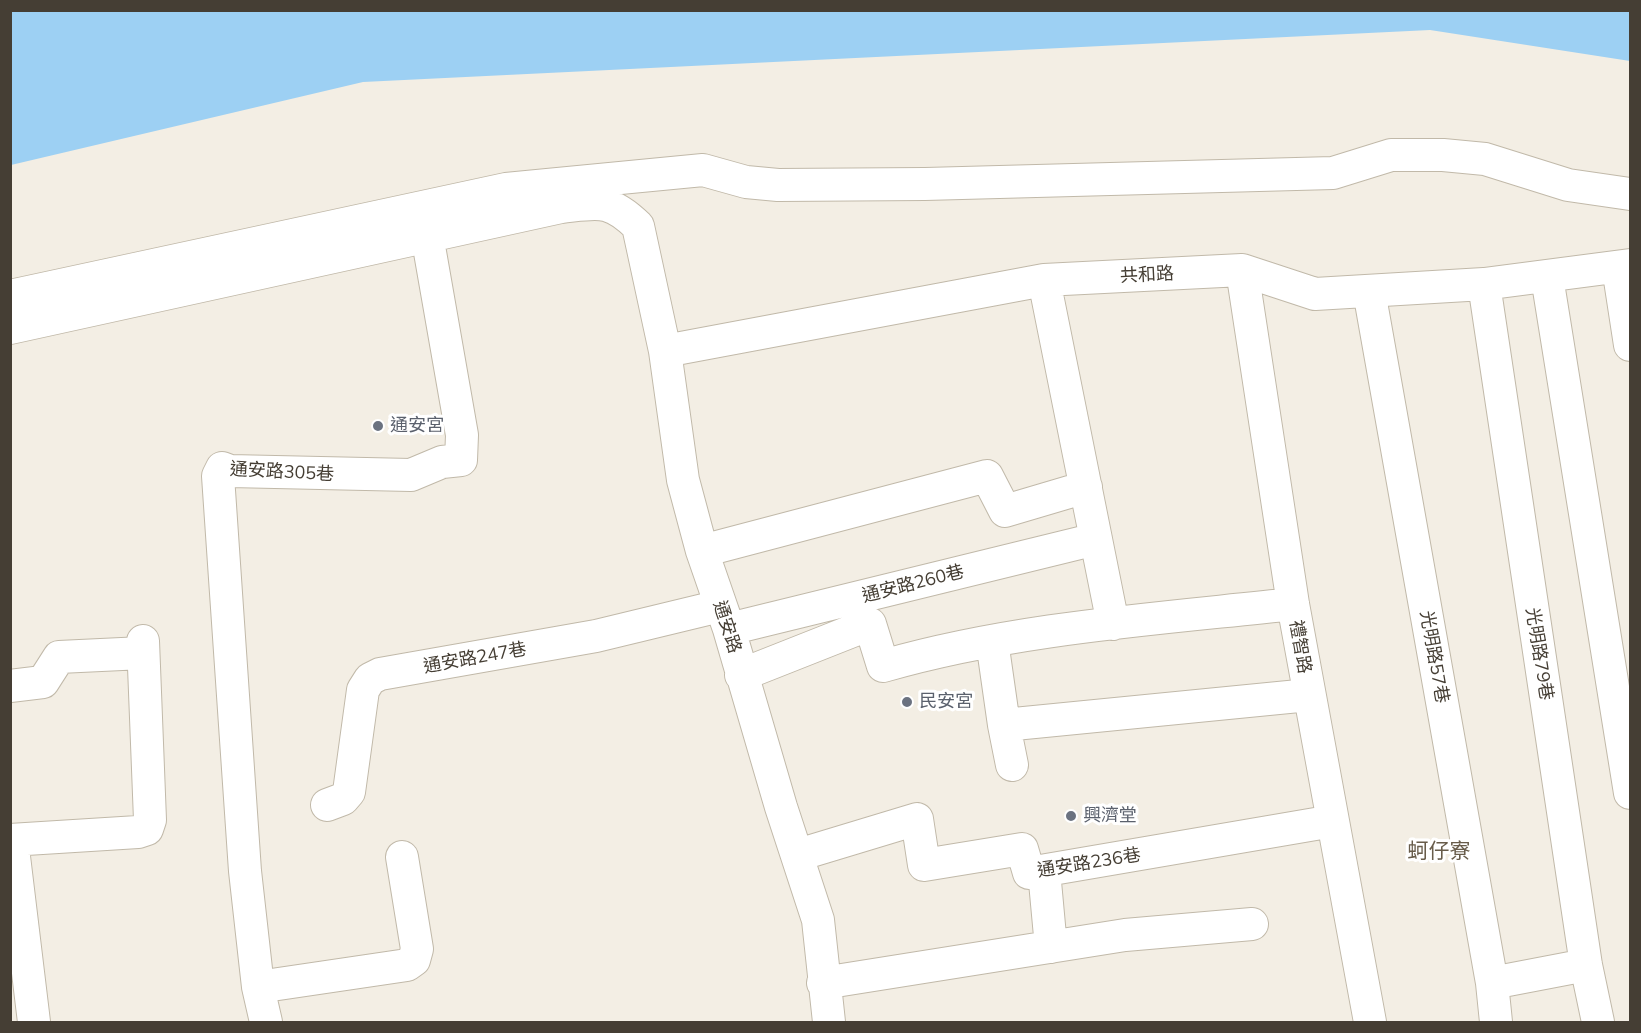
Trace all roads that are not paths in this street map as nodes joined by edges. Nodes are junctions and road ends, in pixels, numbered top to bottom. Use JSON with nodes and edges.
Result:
{"nodes":[{"id":1,"x":1630,"y":194,"type":"edge"},
{"id":2,"x":427,"y":235,"type":"junction"},
{"id":3,"x":1624,"y":266,"type":"edge"},
{"id":4,"x":1242,"y":270,"type":"junction"},
{"id":5,"x":1547,"y":277,"type":"junction"},
{"id":6,"x":1044,"y":280,"type":"junction"},
{"id":7,"x":1484,"y":284,"type":"junction"},
{"id":8,"x":1369,"y":291,"type":"junction"},
{"id":9,"x":10,"y":297,"type":"edge"},
{"id":10,"x":10,"y":328,"type":"edge"},
{"id":11,"x":1630,"y":345,"type":"edge"},
{"id":12,"x":665,"y":351,"type":"junction"},
{"id":13,"x":1086,"y":487,"type":"junction"},
{"id":14,"x":1096,"y":539,"type":"junction"},
{"id":15,"x":702,"y":551,"type":"junction"},
{"id":16,"x":1293,"y":604,"type":"junction"},
{"id":17,"x":725,"y":617,"type":"junction"},
{"id":18,"x":1113,"y":624,"type":"junction"},
{"id":19,"x":992,"y":641,"type":"junction"},
{"id":20,"x":741,"y":675,"type":"junction"},
{"id":21,"x":10,"y":686,"type":"edge"},
{"id":22,"x":1309,"y":695,"type":"junction"},
{"id":23,"x":1004,"y":725,"type":"junction"},
{"id":24,"x":1012,"y":765,"type":"dead end"},
{"id":25,"x":1630,"y":793,"type":"edge"},
{"id":26,"x":327,"y":805,"type":"dead end"},
{"id":27,"x":1333,"y":821,"type":"junction"},
{"id":28,"x":11,"y":840,"type":"edge"},
{"id":29,"x":798,"y":855,"type":"junction"},
{"id":30,"x":402,"y":857,"type":"dead end"},
{"id":31,"x":1044,"y":871,"type":"junction"},
{"id":32,"x":1252,"y":924,"type":"dead end"},
{"id":33,"x":1051,"y":947,"type":"junction"},
{"id":34,"x":1586,"y":965,"type":"junction"},
{"id":35,"x":823,"y":983,"type":"junction"},
{"id":36,"x":1492,"y":983,"type":"junction"},
{"id":37,"x":258,"y":987,"type":"junction"},
{"id":38,"x":34,"y":1023,"type":"edge"},
{"id":39,"x":266,"y":1023,"type":"edge"},
{"id":40,"x":829,"y":1023,"type":"edge"},
{"id":41,"x":1370,"y":1023,"type":"edge"},
{"id":42,"x":1496,"y":1023,"type":"edge"},
{"id":43,"x":1598,"y":1023,"type":"edge"}],
"edges":[{"from":1,"to":9,"type":"street"},
{"from":2,"to":10,"type":"street"},
{"from":2,"to":12,"type":"street","name":"通安路"},
{"from":2,"to":37,"type":"street","name":"通安路305巷"},
{"from":3,"to":5,"type":"street","name":"共和路"},
{"from":3,"to":11,"type":"street"},
{"from":4,"to":6,"type":"street","name":"共和路"},
{"from":4,"to":8,"type":"street","name":"共和路"},
{"from":4,"to":16,"type":"street","name":"禮智路"},
{"from":5,"to":7,"type":"street","name":"共和路"},
{"from":5,"to":25,"type":"street"},
{"from":6,"to":12,"type":"street","name":"共和路"},
{"from":6,"to":13,"type":"street"},
{"from":7,"to":8,"type":"street","name":"共和路"},
{"from":7,"to":34,"type":"street","name":"光明路79巷"},
{"from":8,"to":36,"type":"street","name":"光明路57巷"},
{"from":12,"to":15,"type":"street","name":"通安路"},
{"from":13,"to":14,"type":"street"},
{"from":13,"to":15,"type":"street"},
{"from":14,"to":17,"type":"street","name":"通安路260巷"},
{"from":14,"to":18,"type":"street"},
{"from":15,"to":17,"type":"street","name":"通安路"},
{"from":16,"to":18,"type":"street"},
{"from":16,"to":22,"type":"street","name":"禮智路"},
{"from":17,"to":20,"type":"street","name":"通安路"},
{"from":17,"to":26,"type":"street","name":"通安路247巷"},
{"from":18,"to":19,"type":"street"},
{"from":19,"to":20,"type":"street"},
{"from":19,"to":23,"type":"street"},
{"from":20,"to":29,"type":"street","name":"通安路"},
{"from":21,"to":28,"type":"street"},
{"from":22,"to":23,"type":"street"},
{"from":22,"to":27,"type":"street","name":"禮智路"},
{"from":23,"to":24,"type":"street"},
{"from":27,"to":31,"type":"street","name":"通安路236巷"},
{"from":27,"to":41,"type":"street","name":"禮智路"},
{"from":28,"to":38,"type":"street"},
{"from":29,"to":31,"type":"street","name":"通安路236巷"},
{"from":29,"to":35,"type":"street","name":"通安路"},
{"from":30,"to":37,"type":"street"},
{"from":31,"to":33,"type":"street"},
{"from":32,"to":33,"type":"street"},
{"from":33,"to":35,"type":"street"},
{"from":34,"to":36,"type":"street"},
{"from":34,"to":43,"type":"street","name":"光明路79巷"},
{"from":35,"to":40,"type":"street","name":"通安路"},
{"from":36,"to":42,"type":"street","name":"光明路57巷"},
{"from":37,"to":39,"type":"street"}]}
